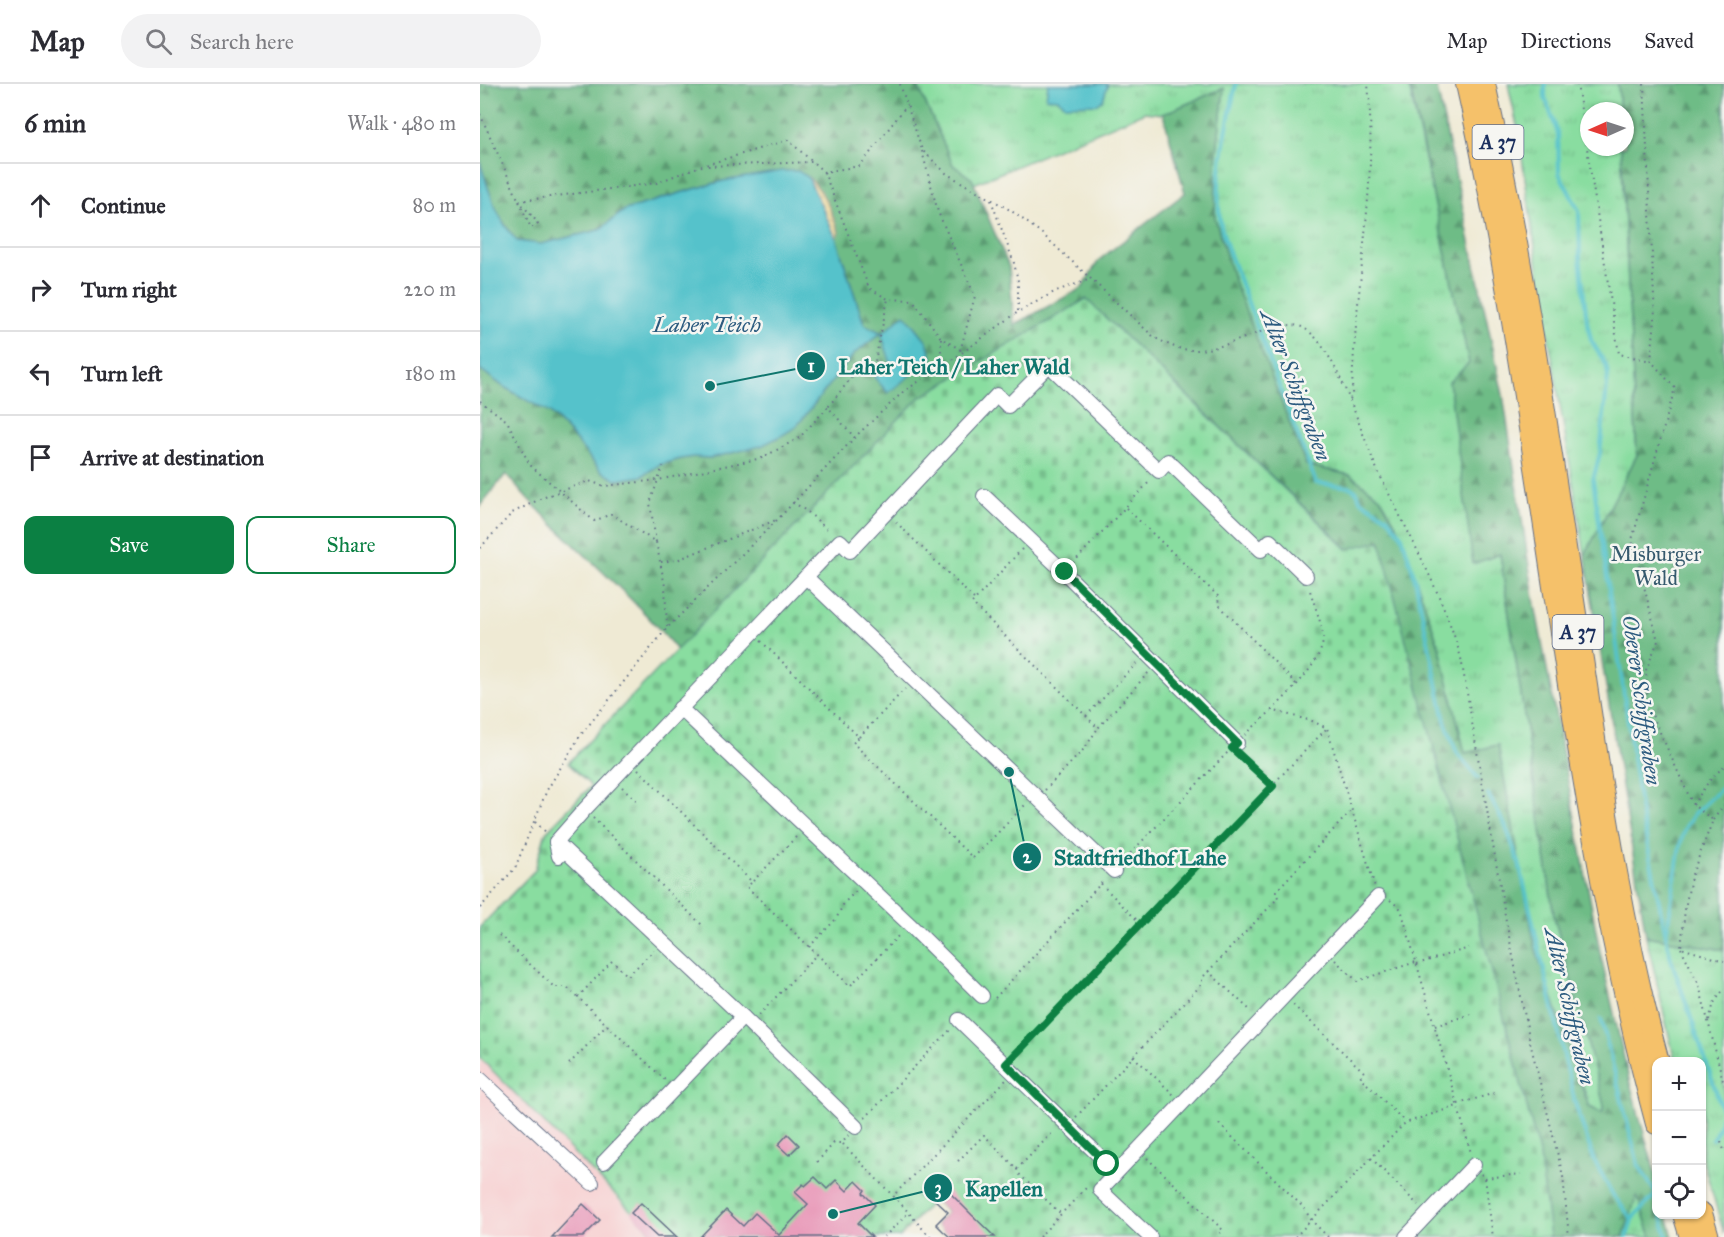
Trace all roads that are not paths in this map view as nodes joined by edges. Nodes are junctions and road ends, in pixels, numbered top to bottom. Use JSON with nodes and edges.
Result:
{"nodes":[{"id":1,"x":1466,"y":84,"type":"edge"},
{"id":2,"x":1485,"y":84,"type":"edge"},
{"id":3,"x":984,"y":496,"type":"dead end"},
{"id":4,"x":1306,"y":576,"type":"road end"},
{"id":5,"x":806,"y":577,"type":"junction"},
{"id":6,"x":680,"y":708,"type":"junction"},
{"id":7,"x":1237,"y":743,"type":"road end"},
{"id":8,"x":1114,"y":871,"type":"road end"},
{"id":9,"x":1378,"y":897,"type":"road end"},
{"id":10,"x":982,"y":996,"type":"road end"},
{"id":11,"x":747,"y":1020,"type":"junction"},
{"id":12,"x":959,"y":1020,"type":"road end"},
{"id":13,"x":1658,"y":1057,"type":"edge"},
{"id":14,"x":480,"y":1079,"type":"edge"},
{"id":15,"x":1653,"y":1111,"type":"edge"},
{"id":16,"x":856,"y":1127,"type":"road end"},
{"id":17,"x":604,"y":1162,"type":"dead end"},
{"id":18,"x":1474,"y":1165,"type":"road end"},
{"id":19,"x":1116,"y":1172,"type":"junction"},
{"id":20,"x":592,"y":1183,"type":"dead end"},
{"id":21,"x":1684,"y":1219,"type":"edge"},
{"id":22,"x":1703,"y":1219,"type":"edge"},
{"id":23,"x":1150,"y":1237,"type":"edge"},
{"id":24,"x":1406,"y":1237,"type":"edge"},
{"id":25,"x":1690,"y":1237,"type":"edge"},
{"id":26,"x":1709,"y":1237,"type":"edge"}],
"edges":[{"from":1,"to":15,"type":"highway","number":"A 37"},
{"from":2,"to":13,"type":"highway","number":"A 37"},
{"from":3,"to":7,"type":"lane"},
{"from":4,"to":5,"type":"lane"},
{"from":5,"to":6,"type":"lane"},
{"from":5,"to":8,"type":"lane"},
{"from":6,"to":10,"type":"lane"},
{"from":6,"to":11,"type":"lane"},
{"from":9,"to":19,"type":"lane"},
{"from":11,"to":16,"type":"lane"},
{"from":11,"to":17,"type":"lane"},
{"from":12,"to":19,"type":"lane"},
{"from":14,"to":20,"type":"lane"},
{"from":18,"to":24,"type":"lane"},
{"from":19,"to":23,"type":"lane"},
{"from":21,"to":25,"type":"highway"},
{"from":22,"to":26,"type":"highway"}]}
